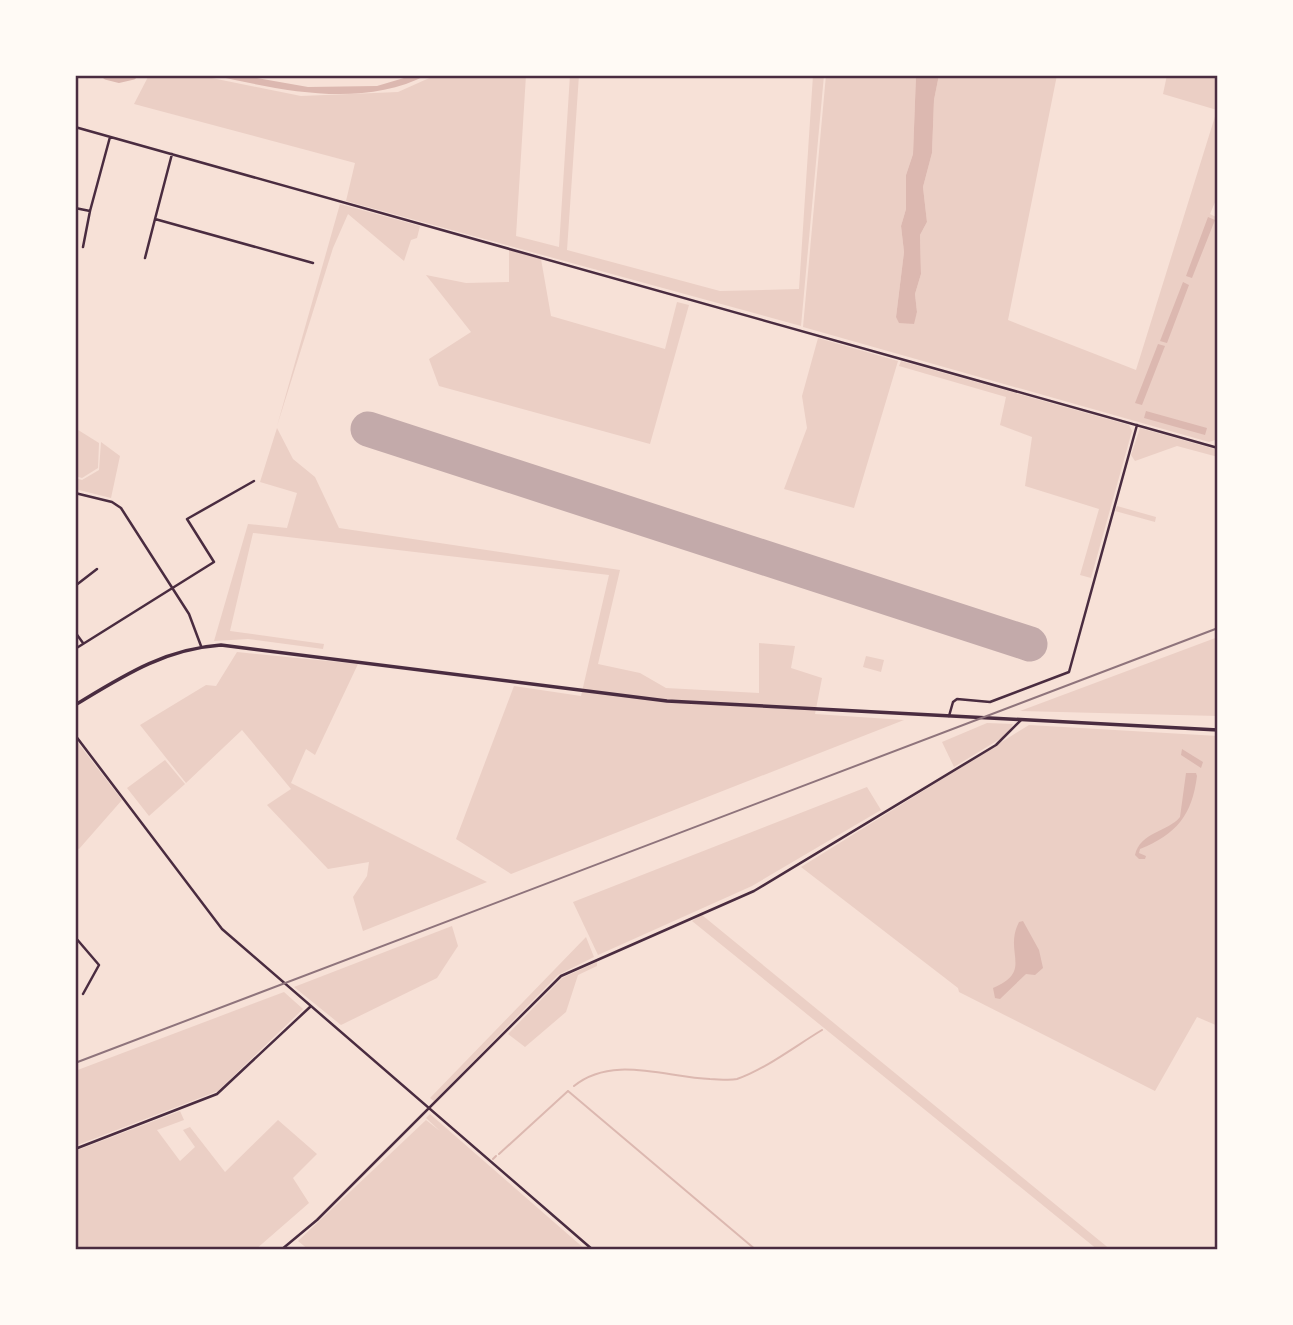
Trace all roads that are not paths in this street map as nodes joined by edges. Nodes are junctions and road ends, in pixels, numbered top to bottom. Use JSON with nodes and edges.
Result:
{"nodes":[{"id":1,"x":75,"y":127,"type":"edge"},
{"id":2,"x":110,"y":137,"type":"junction"},
{"id":3,"x":172,"y":154,"type":"junction"},
{"id":4,"x":75,"y":208,"type":"edge"},
{"id":5,"x":90,"y":211,"type":"junction"},
{"id":6,"x":155,"y":219,"type":"junction"},
{"id":7,"x":83,"y":247,"type":"dead end"},
{"id":8,"x":145,"y":258,"type":"dead end"},
{"id":9,"x":313,"y":263,"type":"dead end"},
{"id":10,"x":1137,"y":425,"type":"junction"},
{"id":11,"x":1218,"y":448,"type":"edge"},
{"id":12,"x":254,"y":481,"type":"dead end"},
{"id":13,"x":75,"y":493,"type":"edge"},
{"id":14,"x":97,"y":569,"type":"dead end"},
{"id":15,"x":75,"y":586,"type":"edge"},
{"id":16,"x":172,"y":588,"type":"junction"},
{"id":17,"x":75,"y":632,"type":"edge"},
{"id":18,"x":83,"y":643,"type":"junction"},
{"id":19,"x":201,"y":646,"type":"junction"},
{"id":20,"x":75,"y":649,"type":"edge"},
{"id":21,"x":75,"y":705,"type":"edge"},
{"id":22,"x":949,"y":716,"type":"junction"},
{"id":23,"x":1021,"y":720,"type":"junction"},
{"id":24,"x":1218,"y":730,"type":"edge"},
{"id":25,"x":75,"y":735,"type":"edge"},
{"id":26,"x":75,"y":937,"type":"edge"},
{"id":27,"x":83,"y":994,"type":"dead end"},
{"id":28,"x":310,"y":1007,"type":"junction"},
{"id":29,"x":429,"y":1109,"type":"junction"},
{"id":30,"x":75,"y":1149,"type":"edge"},
{"id":31,"x":281,"y":1250,"type":"edge"},
{"id":32,"x":593,"y":1250,"type":"edge"}],
"edges":[{"from":1,"to":2,"type":"street"},
{"from":2,"to":3,"type":"street"},
{"from":2,"to":5,"type":"street"},
{"from":3,"to":6,"type":"street"},
{"from":3,"to":10,"type":"street"},
{"from":4,"to":5,"type":"street"},
{"from":5,"to":7,"type":"street"},
{"from":6,"to":8,"type":"street"},
{"from":6,"to":9,"type":"street"},
{"from":10,"to":11,"type":"street"},
{"from":10,"to":22,"type":"street"},
{"from":12,"to":16,"type":"street"},
{"from":13,"to":16,"type":"street"},
{"from":14,"to":15,"type":"street"},
{"from":16,"to":18,"type":"street"},
{"from":16,"to":19,"type":"street"},
{"from":17,"to":18,"type":"street"},
{"from":18,"to":20,"type":"street"},
{"from":19,"to":21,"type":"street"},
{"from":19,"to":22,"type":"street"},
{"from":22,"to":23,"type":"street"},
{"from":23,"to":24,"type":"street"},
{"from":23,"to":29,"type":"street"},
{"from":25,"to":28,"type":"street"},
{"from":26,"to":27,"type":"street"},
{"from":28,"to":29,"type":"street"},
{"from":28,"to":30,"type":"street"},
{"from":29,"to":31,"type":"street"},
{"from":29,"to":32,"type":"street"}]}
